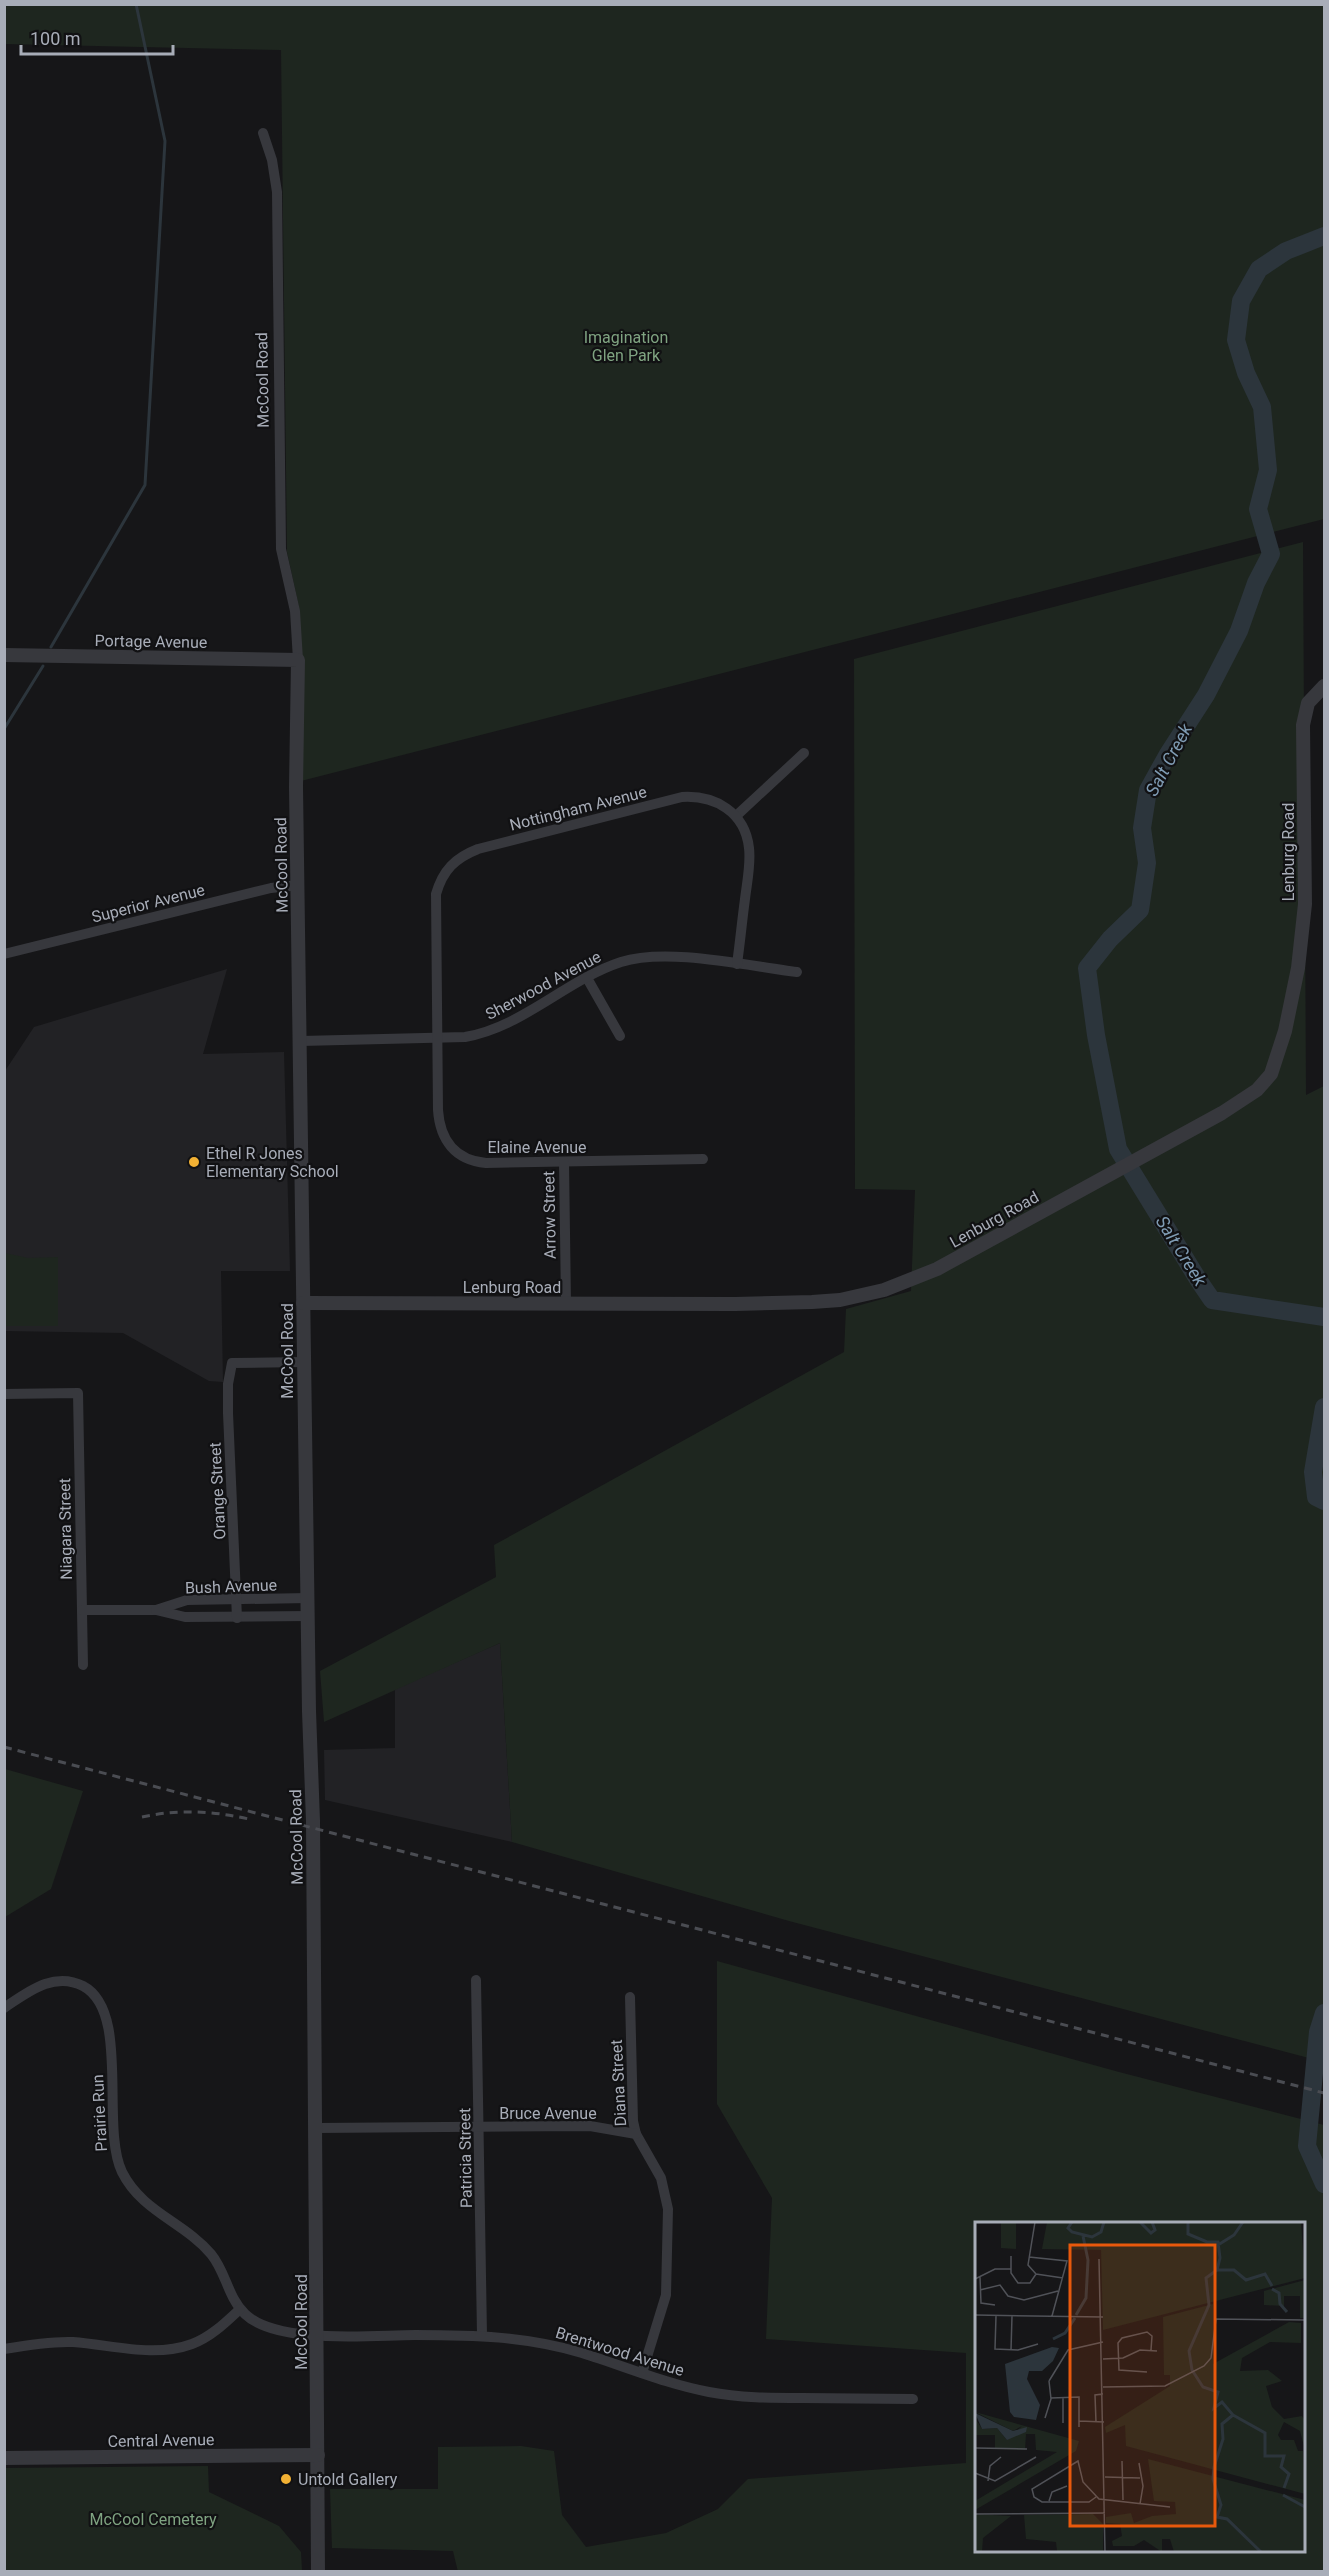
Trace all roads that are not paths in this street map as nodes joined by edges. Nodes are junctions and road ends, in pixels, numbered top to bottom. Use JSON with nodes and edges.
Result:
{"nodes":[{"id":1,"x":263,"y":133,"type":"dead end"},
{"id":2,"x":4,"y":655,"type":"edge"},
{"id":3,"x":298,"y":660,"type":"junction"},
{"id":4,"x":1324,"y":686,"type":"edge"},
{"id":5,"x":804,"y":753,"type":"dead end"},
{"id":6,"x":736,"y":816,"type":"junction"},
{"id":7,"x":299,"y":885,"type":"junction"},
{"id":8,"x":4,"y":954,"type":"edge"},
{"id":9,"x":737,"y":964,"type":"junction"},
{"id":10,"x":798,"y":972,"type":"dead end"},
{"id":11,"x":587,"y":978,"type":"junction"},
{"id":12,"x":620,"y":1036,"type":"dead end"},
{"id":13,"x":436,"y":1038,"type":"junction"},
{"id":14,"x":301,"y":1041,"type":"junction"},
{"id":15,"x":704,"y":1160,"type":"dead end"},
{"id":16,"x":564,"y":1162,"type":"junction"},
{"id":17,"x":303,"y":1303,"type":"junction"},
{"id":18,"x":566,"y":1303,"type":"junction"},
{"id":19,"x":303,"y":1362,"type":"junction"},
{"id":20,"x":4,"y":1394,"type":"edge"},
{"id":21,"x":308,"y":1598,"type":"junction"},
{"id":22,"x":236,"y":1599,"type":"junction"},
{"id":23,"x":82,"y":1610,"type":"junction"},
{"id":24,"x":156,"y":1610,"type":"junction"},
{"id":25,"x":308,"y":1616,"type":"junction"},
{"id":26,"x":237,"y":1618,"type":"junction"},
{"id":27,"x":83,"y":1665,"type":"dead end"},
{"id":28,"x":476,"y":1980,"type":"dead end"},
{"id":29,"x":630,"y":1997,"type":"dead end"},
{"id":30,"x":4,"y":2008,"type":"edge"},
{"id":31,"x":316,"y":2128,"type":"junction"},
{"id":32,"x":480,"y":2128,"type":"junction"},
{"id":33,"x":636,"y":2134,"type":"junction"},
{"id":34,"x":240,"y":2309,"type":"junction"},
{"id":35,"x":318,"y":2335,"type":"junction"},
{"id":36,"x":482,"y":2335,"type":"junction"},
{"id":37,"x":4,"y":2349,"type":"edge"},
{"id":38,"x":642,"y":2373,"type":"junction"},
{"id":39,"x":913,"y":2399,"type":"dead end"},
{"id":40,"x":318,"y":2455,"type":"junction"},
{"id":41,"x":4,"y":2458,"type":"edge"},
{"id":42,"x":318,"y":2571,"type":"edge"}],
"edges":[{"from":1,"to":3,"type":"street","name":"McCool Road"},
{"from":2,"to":3,"type":"street","name":"Portage Avenue"},
{"from":3,"to":7,"type":"street","name":"McCool Road"},
{"from":4,"to":18,"type":"street","name":"Lenburg Road"},
{"from":5,"to":6,"type":"street"},
{"from":6,"to":9,"type":"street"},
{"from":6,"to":13,"type":"street","name":"Nottingham Avenue"},
{"from":7,"to":8,"type":"street","name":"Superior Avenue"},
{"from":7,"to":14,"type":"street","name":"McCool Road"},
{"from":9,"to":10,"type":"street","name":"Sherwood Avenue"},
{"from":9,"to":11,"type":"street","name":"Sherwood Avenue"},
{"from":11,"to":12,"type":"street"},
{"from":11,"to":13,"type":"street","name":"Sherwood Avenue"},
{"from":13,"to":14,"type":"street","name":"Sherwood Avenue"},
{"from":13,"to":16,"type":"street","name":"Elaine Avenue"},
{"from":14,"to":17,"type":"street","name":"McCool Road"},
{"from":15,"to":16,"type":"street","name":"Elaine Avenue"},
{"from":16,"to":18,"type":"street","name":"Arrow Street"},
{"from":17,"to":18,"type":"street","name":"Lenburg Road"},
{"from":17,"to":19,"type":"street","name":"McCool Road"},
{"from":19,"to":21,"type":"street","name":"McCool Road"},
{"from":19,"to":22,"type":"street","name":"Orange Street"},
{"from":20,"to":23,"type":"street","name":"Niagara Street"},
{"from":21,"to":22,"type":"street","name":"Bush Avenue"},
{"from":21,"to":25,"type":"street","name":"McCool Road"},
{"from":22,"to":24,"type":"street","name":"Bush Avenue"},
{"from":22,"to":26,"type":"street","name":"Orange Street"},
{"from":23,"to":24,"type":"street","name":"Bush Avenue"},
{"from":23,"to":27,"type":"street","name":"Niagara Street"},
{"from":24,"to":26,"type":"street","name":"Bush Avenue"},
{"from":25,"to":26,"type":"street","name":"Bush Avenue"},
{"from":25,"to":31,"type":"street","name":"McCool Road"},
{"from":28,"to":32,"type":"street","name":"Patricia Street"},
{"from":29,"to":33,"type":"street","name":"Diana Street"},
{"from":30,"to":34,"type":"street","name":"Prairie Run"},
{"from":31,"to":32,"type":"street","name":"Bruce Avenue"},
{"from":31,"to":35,"type":"street","name":"McCool Road"},
{"from":32,"to":33,"type":"street","name":"Bruce Avenue"},
{"from":32,"to":36,"type":"street","name":"Patricia Street"},
{"from":33,"to":38,"type":"street","name":"Diana Street"},
{"from":34,"to":35,"type":"street","name":"Prairie Run"},
{"from":34,"to":37,"type":"street"},
{"from":35,"to":36,"type":"street","name":"Brentwood Avenue"},
{"from":35,"to":40,"type":"street","name":"McCool Road"},
{"from":36,"to":38,"type":"street","name":"Brentwood Avenue"},
{"from":38,"to":39,"type":"street","name":"Brentwood Avenue"},
{"from":40,"to":41,"type":"street","name":"Central Avenue"},
{"from":40,"to":42,"type":"street","name":"McCool Road"}]}
